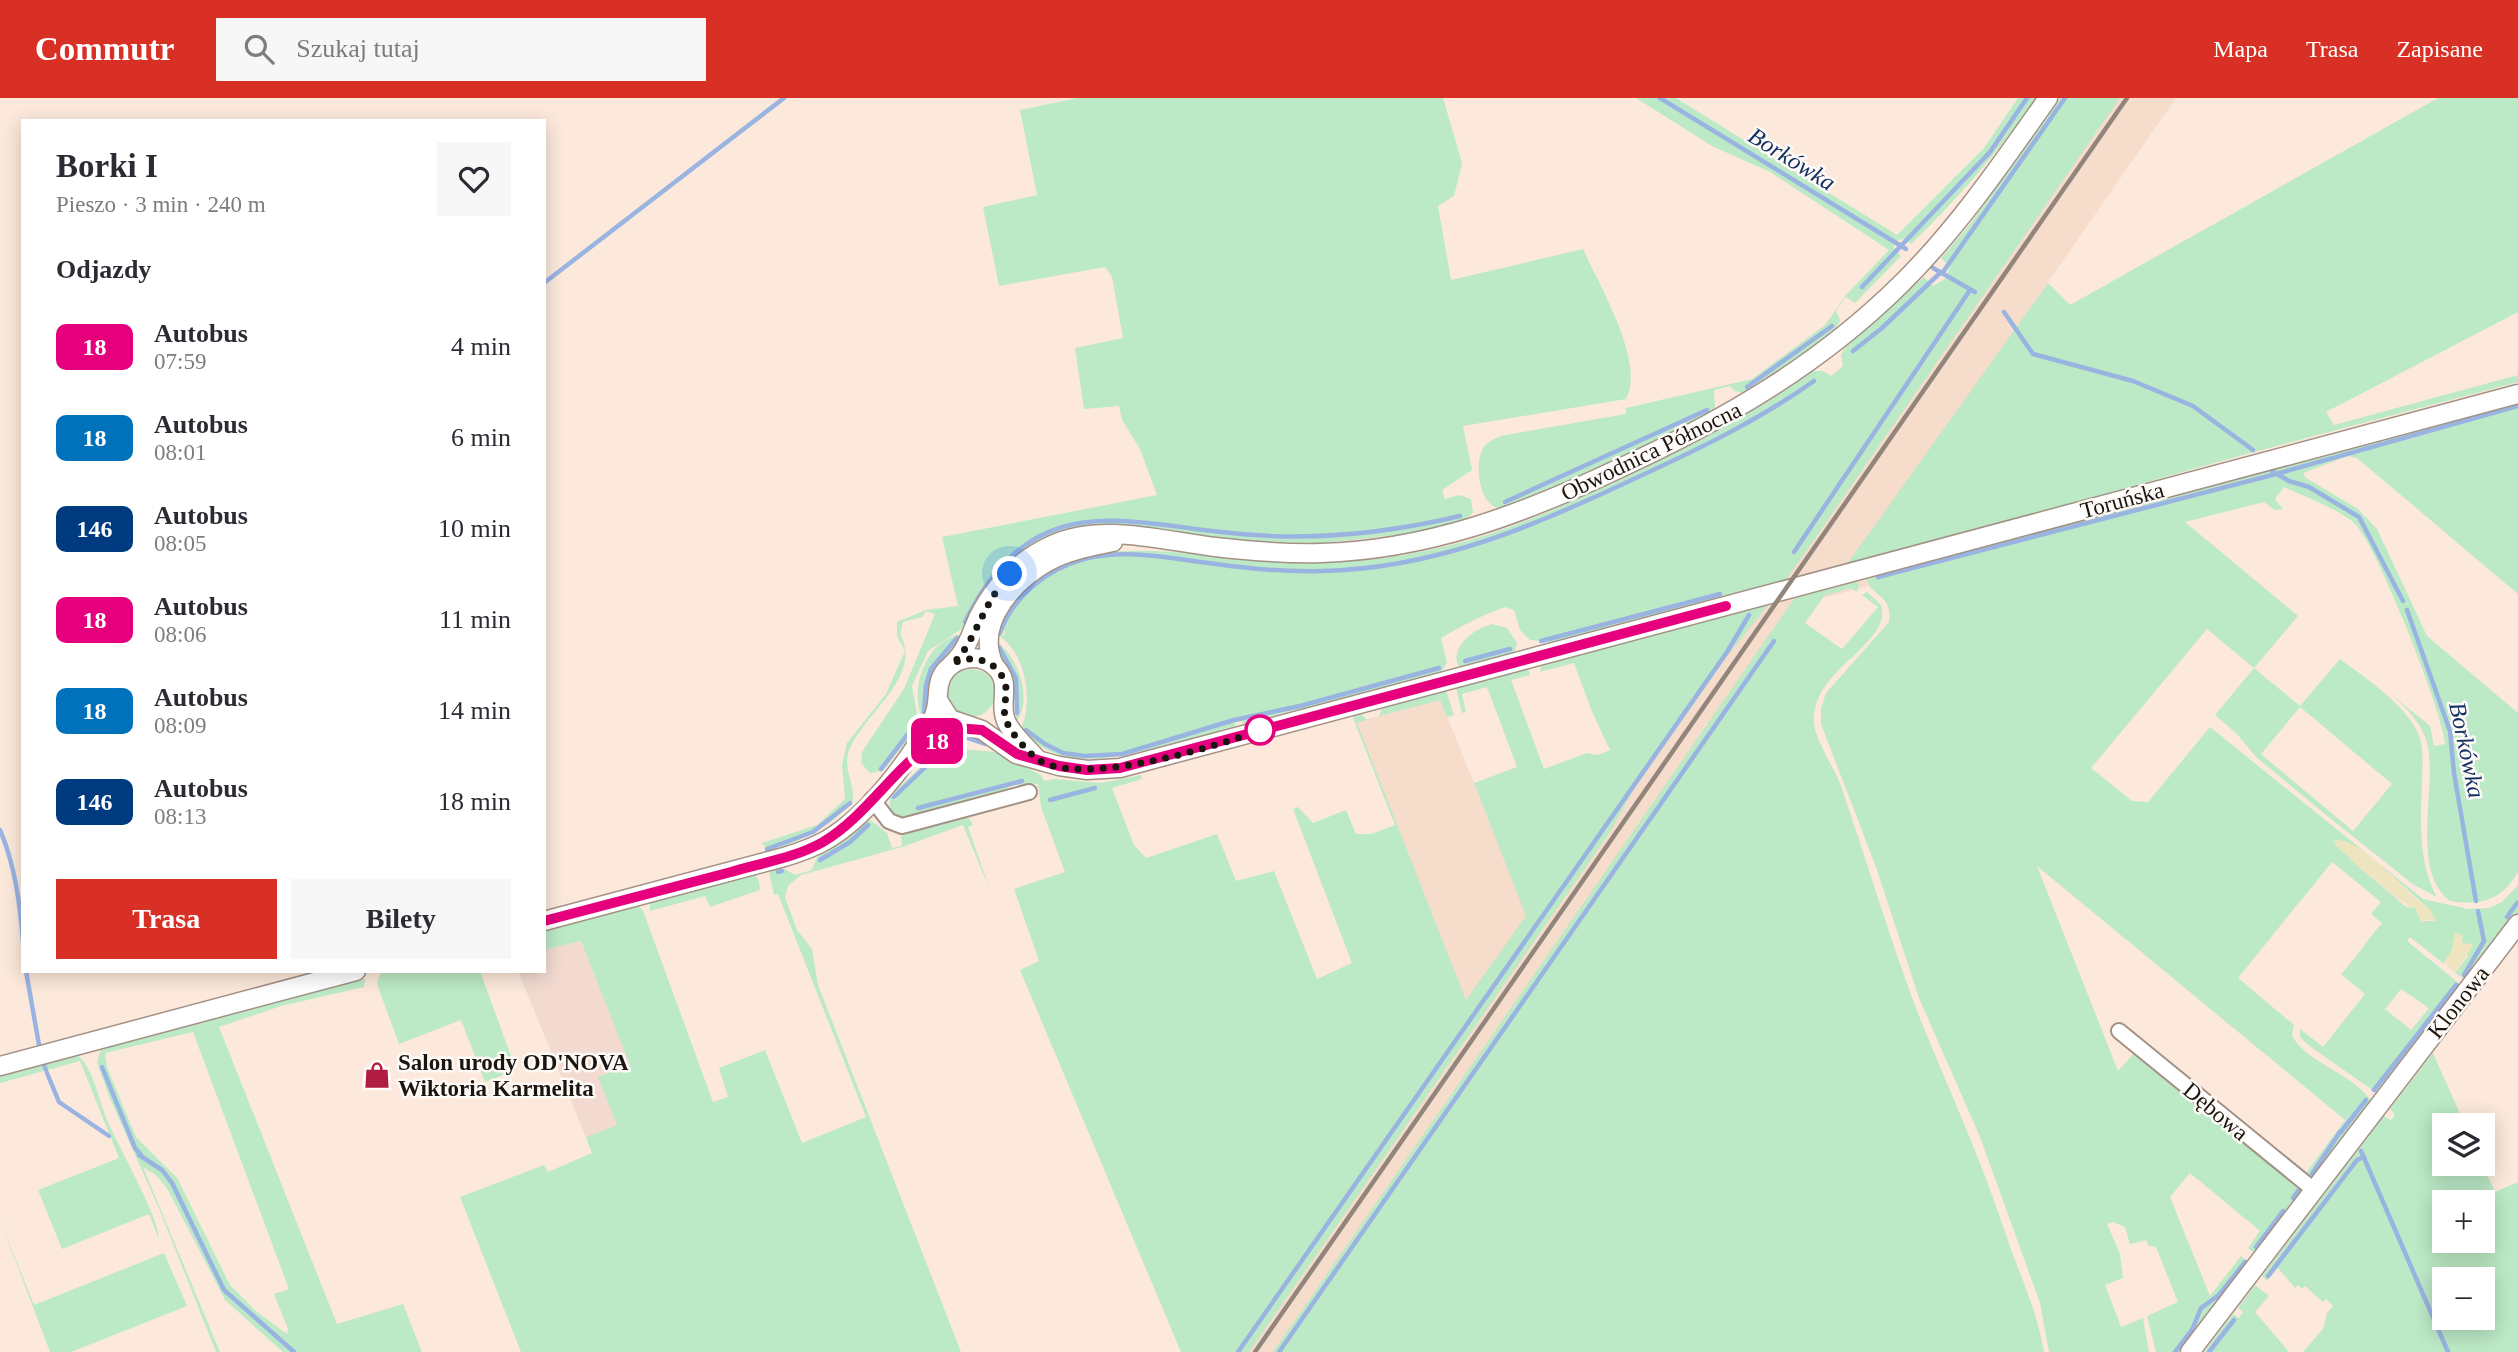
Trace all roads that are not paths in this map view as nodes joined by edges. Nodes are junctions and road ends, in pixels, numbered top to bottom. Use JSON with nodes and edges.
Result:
{"nodes":[{"id":1,"x":2048,"y":98,"type":"edge"},
{"id":2,"x":2518,"y":394,"type":"edge"},
{"id":3,"x":1130,"y":537,"type":"junction"},
{"id":4,"x":952,"y":664,"type":"junction"},
{"id":5,"x":995,"y":667,"type":"junction"},
{"id":6,"x":938,"y":700,"type":"junction"},
{"id":7,"x":1004,"y":705,"type":"junction"},
{"id":8,"x":969,"y":727,"type":"junction"},
{"id":9,"x":911,"y":757,"type":"junction"},
{"id":10,"x":1036,"y":758,"type":"junction"},
{"id":11,"x":1029,"y":792,"type":"dead end"},
{"id":12,"x":872,"y":799,"type":"junction"},
{"id":13,"x":546,"y":920,"type":"edge"},
{"id":14,"x":2518,"y":924,"type":"edge"},
{"id":15,"x":349,"y":973,"type":"edge"},
{"id":16,"x":2119,"y":1031,"type":"dead end"},
{"id":17,"x":0,"y":1066,"type":"edge"},
{"id":18,"x":2314,"y":1190,"type":"junction"},
{"id":19,"x":2190,"y":1352,"type":"edge"}],
"edges":[{"from":1,"to":3,"type":"street","name":"Obwodnica Północna"},
{"from":2,"to":10,"type":"street","name":"Toruńska"},
{"from":3,"to":4,"type":"street","name":"Obwodnica Północna"},
{"from":3,"to":5,"type":"street","name":"Obwodnica Północna"},
{"from":4,"to":5,"type":"street"},
{"from":4,"to":6,"type":"street"},
{"from":5,"to":7,"type":"street"},
{"from":6,"to":8,"type":"street"},
{"from":6,"to":9,"type":"street"},
{"from":7,"to":8,"type":"street"},
{"from":7,"to":10,"type":"street"},
{"from":8,"to":9,"type":"street"},
{"from":8,"to":10,"type":"street","name":"Toruńska"},
{"from":9,"to":12,"type":"street"},
{"from":11,"to":12,"type":"street"},
{"from":12,"to":13,"type":"street"},
{"from":14,"to":18,"type":"street","name":"Klonowa"},
{"from":15,"to":17,"type":"street"},
{"from":16,"to":18,"type":"street","name":"Dębowa"},
{"from":18,"to":19,"type":"street","name":"Klonowa"}]}
